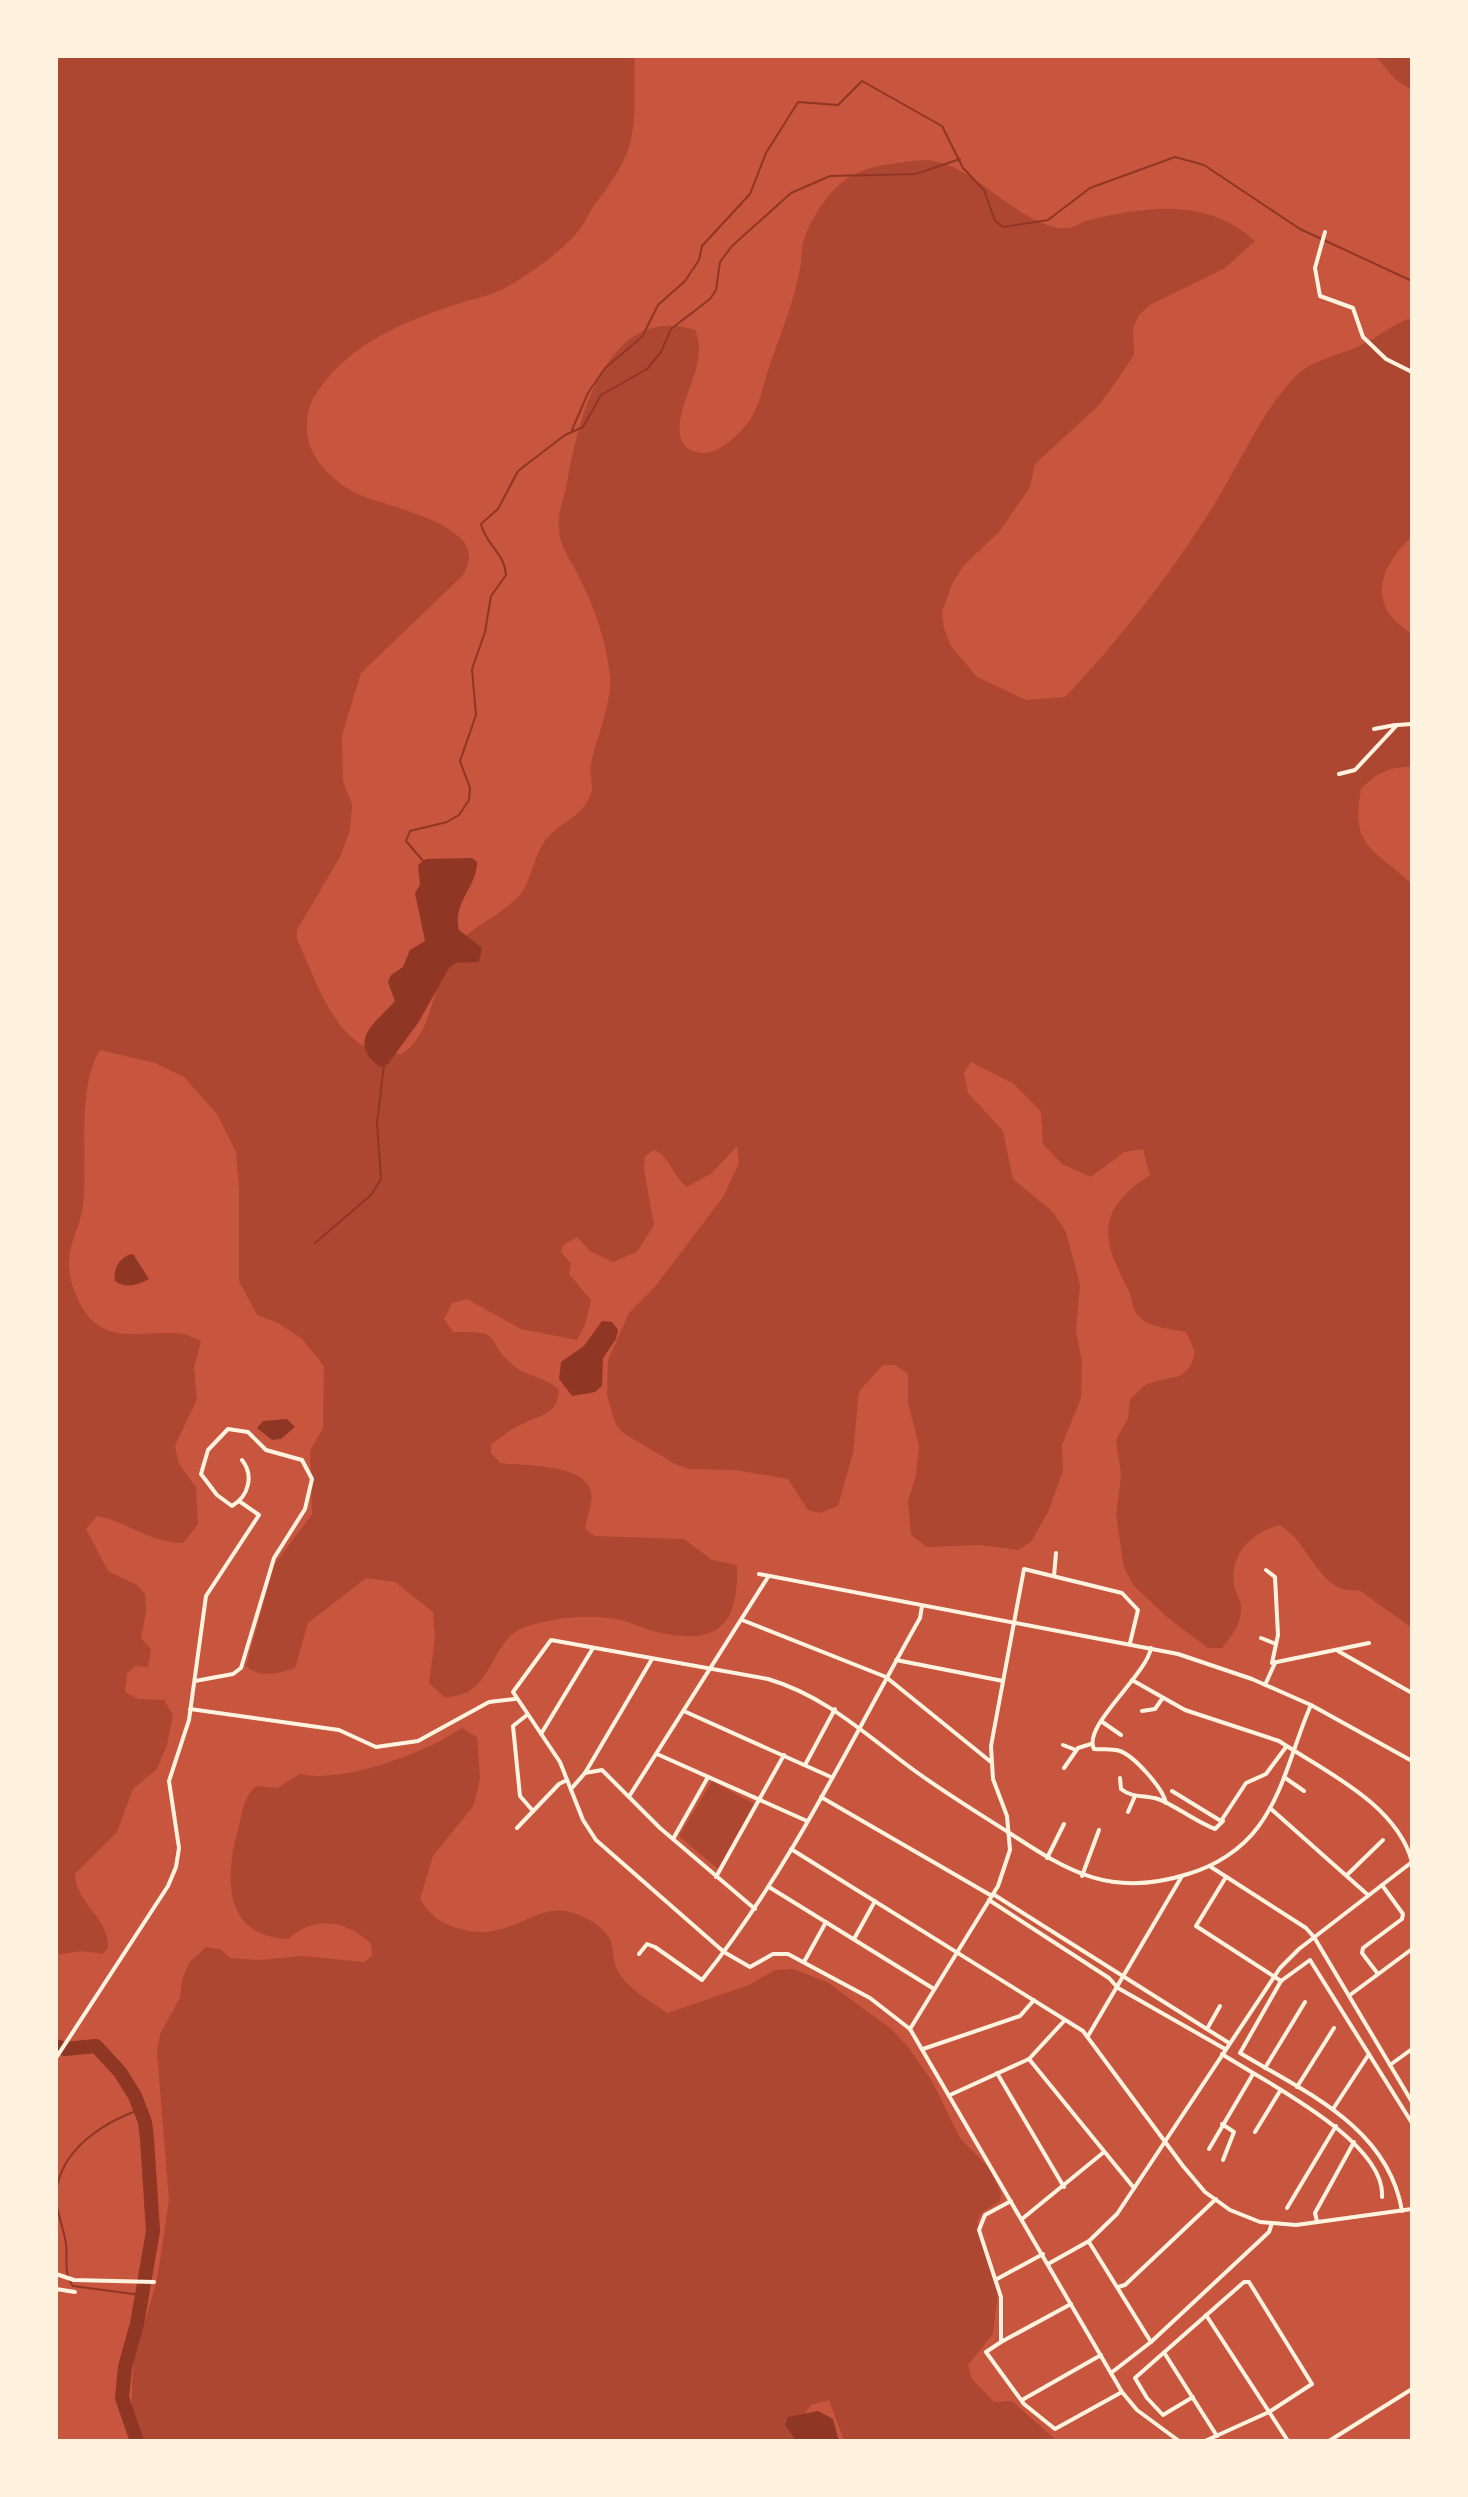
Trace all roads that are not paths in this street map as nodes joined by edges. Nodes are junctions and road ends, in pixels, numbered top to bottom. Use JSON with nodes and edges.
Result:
{"nodes":[{"id":1,"x":1325,"y":232,"type":"dead end"},
{"id":2,"x":1412,"y":372,"type":"edge"},
{"id":3,"x":1412,"y":724,"type":"edge"},
{"id":4,"x":1397,"y":725,"type":"junction"},
{"id":5,"x":1374,"y":729,"type":"dead end"},
{"id":6,"x":1339,"y":774,"type":"dead end"},
{"id":7,"x":242,"y":1460,"type":"dead end"},
{"id":8,"x":239,"y":1501,"type":"junction"},
{"id":9,"x":1056,"y":1553,"type":"dead end"},
{"id":10,"x":1266,"y":1570,"type":"dead end"},
{"id":11,"x":759,"y":1574,"type":"dead end"},
{"id":12,"x":768,"y":1576,"type":"junction"},
{"id":13,"x":1054,"y":1576,"type":"junction"},
{"id":14,"x":922,"y":1606,"type":"junction"},
{"id":15,"x":742,"y":1620,"type":"junction"},
{"id":16,"x":1013,"y":1623,"type":"junction"},
{"id":17,"x":1261,"y":1638,"type":"dead end"},
{"id":18,"x":1130,"y":1643,"type":"junction"},
{"id":19,"x":1369,"y":1643,"type":"dead end"},
{"id":20,"x":1276,"y":1644,"type":"junction"},
{"id":21,"x":593,"y":1648,"type":"junction"},
{"id":22,"x":1151,"y":1648,"type":"junction"},
{"id":23,"x":1336,"y":1650,"type":"junction"},
{"id":24,"x":652,"y":1659,"type":"junction"},
{"id":25,"x":896,"y":1660,"type":"junction"},
{"id":26,"x":1275,"y":1663,"type":"junction"},
{"id":27,"x":712,"y":1670,"type":"junction"},
{"id":28,"x":886,"y":1677,"type":"junction"},
{"id":29,"x":1132,"y":1680,"type":"junction"},
{"id":30,"x":195,"y":1681,"type":"junction"},
{"id":31,"x":1003,"y":1681,"type":"junction"},
{"id":32,"x":1265,"y":1685,"type":"junction"},
{"id":33,"x":1411,"y":1690,"type":"edge"},
{"id":34,"x":515,"y":1699,"type":"junction"},
{"id":35,"x":1163,"y":1699,"type":"junction"},
{"id":36,"x":1311,"y":1705,"type":"junction"},
{"id":37,"x":190,"y":1709,"type":"junction"},
{"id":38,"x":835,"y":1709,"type":"junction"},
{"id":39,"x":1142,"y":1711,"type":"dead end"},
{"id":40,"x":686,"y":1712,"type":"junction"},
{"id":41,"x":527,"y":1715,"type":"junction"},
{"id":42,"x":1101,"y":1721,"type":"junction"},
{"id":43,"x":859,"y":1728,"type":"junction"},
{"id":44,"x":541,"y":1734,"type":"junction"},
{"id":45,"x":1121,"y":1735,"type":"dead end"},
{"id":46,"x":1091,"y":1744,"type":"junction"},
{"id":47,"x":1063,"y":1745,"type":"dead end"},
{"id":48,"x":1286,"y":1747,"type":"junction"},
{"id":49,"x":1076,"y":1750,"type":"junction"},
{"id":50,"x":1292,"y":1752,"type":"junction"},
{"id":51,"x":657,"y":1754,"type":"junction"},
{"id":52,"x":784,"y":1755,"type":"junction"},
{"id":53,"x":1412,"y":1761,"type":"edge"},
{"id":54,"x":991,"y":1762,"type":"junction"},
{"id":55,"x":805,"y":1765,"type":"junction"},
{"id":56,"x":1064,"y":1768,"type":"dead end"},
{"id":57,"x":585,"y":1773,"type":"junction"},
{"id":58,"x":708,"y":1777,"type":"junction"},
{"id":59,"x":831,"y":1777,"type":"junction"},
{"id":60,"x":1284,"y":1777,"type":"junction"},
{"id":61,"x":1120,"y":1778,"type":"dead end"},
{"id":62,"x":567,"y":1780,"type":"junction"},
{"id":63,"x":571,"y":1789,"type":"junction"},
{"id":64,"x":1172,"y":1791,"type":"dead end"},
{"id":65,"x":1304,"y":1791,"type":"dead end"},
{"id":66,"x":630,"y":1795,"type":"junction"},
{"id":67,"x":1135,"y":1796,"type":"junction"},
{"id":68,"x":820,"y":1797,"type":"junction"},
{"id":69,"x":759,"y":1799,"type":"junction"},
{"id":70,"x":1166,"y":1803,"type":"junction"},
{"id":71,"x":1270,"y":1808,"type":"junction"},
{"id":72,"x":533,"y":1811,"type":"junction"},
{"id":73,"x":1128,"y":1812,"type":"dead end"},
{"id":74,"x":1224,"y":1819,"type":"junction"},
{"id":75,"x":807,"y":1821,"type":"junction"},
{"id":76,"x":1064,"y":1824,"type":"dead end"},
{"id":77,"x":517,"y":1828,"type":"dead end"},
{"id":78,"x":1099,"y":1830,"type":"dead end"},
{"id":79,"x":1010,"y":1833,"type":"junction"},
{"id":80,"x":673,"y":1839,"type":"junction"},
{"id":81,"x":1383,"y":1840,"type":"dead end"},
{"id":82,"x":791,"y":1849,"type":"junction"},
{"id":83,"x":1047,"y":1858,"type":"junction"},
{"id":84,"x":1412,"y":1862,"type":"edge"},
{"id":85,"x":1211,"y":1867,"type":"junction"},
{"id":86,"x":1347,"y":1875,"type":"junction"},
{"id":87,"x":1082,"y":1876,"type":"junction"},
{"id":88,"x":1182,"y":1876,"type":"junction"},
{"id":89,"x":716,"y":1877,"type":"junction"},
{"id":90,"x":1226,"y":1877,"type":"junction"},
{"id":91,"x":1382,"y":1885,"type":"junction"},
{"id":92,"x":769,"y":1887,"type":"junction"},
{"id":93,"x":1368,"y":1895,"type":"junction"},
{"id":94,"x":991,"y":1896,"type":"junction"},
{"id":95,"x":875,"y":1901,"type":"junction"},
{"id":96,"x":755,"y":1909,"type":"junction"},
{"id":97,"x":826,"y":1922,"type":"junction"},
{"id":98,"x":1314,"y":1937,"type":"junction"},
{"id":99,"x":854,"y":1939,"type":"junction"},
{"id":100,"x":1412,"y":1949,"type":"edge"},
{"id":101,"x":724,"y":1952,"type":"junction"},
{"id":102,"x":957,"y":1952,"type":"junction"},
{"id":103,"x":639,"y":1954,"type":"dead end"},
{"id":104,"x":804,"y":1962,"type":"junction"},
{"id":105,"x":1378,"y":1974,"type":"junction"},
{"id":106,"x":1273,"y":1976,"type":"junction"},
{"id":107,"x":1125,"y":1977,"type":"junction"},
{"id":108,"x":1281,"y":1981,"type":"junction"},
{"id":109,"x":1118,"y":1988,"type":"junction"},
{"id":110,"x":934,"y":1989,"type":"junction"},
{"id":111,"x":1350,"y":1995,"type":"junction"},
{"id":112,"x":1034,"y":2000,"type":"junction"},
{"id":113,"x":1305,"y":2002,"type":"dead end"},
{"id":114,"x":1220,"y":2006,"type":"dead end"},
{"id":115,"x":1065,"y":2020,"type":"junction"},
{"id":116,"x":1334,"y":2028,"type":"dead end"},
{"id":117,"x":910,"y":2029,"type":"junction"},
{"id":118,"x":1207,"y":2029,"type":"junction"},
{"id":119,"x":1088,"y":2037,"type":"junction"},
{"id":120,"x":1229,"y":2043,"type":"junction"},
{"id":121,"x":923,"y":2049,"type":"junction"},
{"id":122,"x":1412,"y":2049,"type":"edge"},
{"id":123,"x":1223,"y":2052,"type":"junction"},
{"id":124,"x":1370,"y":2053,"type":"junction"},
{"id":125,"x":56,"y":2058,"type":"edge"},
{"id":126,"x":1029,"y":2059,"type":"junction"},
{"id":127,"x":1390,"y":2065,"type":"junction"},
{"id":128,"x":1265,"y":2068,"type":"junction"},
{"id":129,"x":997,"y":2073,"type":"junction"},
{"id":130,"x":1253,"y":2074,"type":"junction"},
{"id":131,"x":1297,"y":2087,"type":"junction"},
{"id":132,"x":1280,"y":2091,"type":"junction"},
{"id":133,"x":950,"y":2095,"type":"junction"},
{"id":134,"x":1412,"y":2102,"type":"edge"},
{"id":135,"x":1333,"y":2109,"type":"junction"},
{"id":136,"x":1412,"y":2123,"type":"edge"},
{"id":137,"x":1222,"y":2124,"type":"junction"},
{"id":138,"x":1336,"y":2126,"type":"junction"},
{"id":139,"x":1255,"y":2132,"type":"dead end"},
{"id":140,"x":1165,"y":2140,"type":"junction"},
{"id":141,"x":1354,"y":2142,"type":"junction"},
{"id":142,"x":1209,"y":2149,"type":"dead end"},
{"id":143,"x":1104,"y":2152,"type":"junction"},
{"id":144,"x":1223,"y":2160,"type":"dead end"},
{"id":145,"x":1064,"y":2187,"type":"junction"},
{"id":146,"x":1134,"y":2188,"type":"junction"},
{"id":147,"x":1382,"y":2197,"type":"dead end"},
{"id":148,"x":1216,"y":2199,"type":"junction"},
{"id":149,"x":1011,"y":2200,"type":"junction"},
{"id":150,"x":1287,"y":2208,"type":"dead end"},
{"id":151,"x":1412,"y":2209,"type":"edge"},
{"id":152,"x":1402,"y":2211,"type":"junction"},
{"id":153,"x":1022,"y":2219,"type":"junction"},
{"id":154,"x":1317,"y":2222,"type":"junction"},
{"id":155,"x":1272,"y":2223,"type":"junction"},
{"id":156,"x":1089,"y":2241,"type":"junction"},
{"id":157,"x":1043,"y":2254,"type":"junction"},
{"id":158,"x":1048,"y":2264,"type":"junction"},
{"id":159,"x":56,"y":2274,"type":"edge"},
{"id":160,"x":997,"y":2279,"type":"junction"},
{"id":161,"x":154,"y":2282,"type":"dead end"},
{"id":162,"x":1118,"y":2287,"type":"junction"},
{"id":163,"x":56,"y":2289,"type":"edge"},
{"id":164,"x":75,"y":2292,"type":"dead end"},
{"id":165,"x":1071,"y":2304,"type":"junction"},
{"id":166,"x":1206,"y":2315,"type":"junction"},
{"id":167,"x":1001,"y":2342,"type":"junction"},
{"id":168,"x":1151,"y":2342,"type":"junction"},
{"id":169,"x":1165,"y":2354,"type":"junction"},
{"id":170,"x":1101,"y":2355,"type":"junction"},
{"id":171,"x":1111,"y":2373,"type":"junction"},
{"id":172,"x":1412,"y":2389,"type":"edge"},
{"id":173,"x":1122,"y":2392,"type":"junction"},
{"id":174,"x":1193,"y":2397,"type":"junction"},
{"id":175,"x":1022,"y":2400,"type":"junction"},
{"id":176,"x":1269,"y":2412,"type":"junction"},
{"id":177,"x":1217,"y":2436,"type":"junction"},
{"id":178,"x":1179,"y":2441,"type":"edge"},
{"id":179,"x":1205,"y":2441,"type":"edge"},
{"id":180,"x":1288,"y":2441,"type":"edge"},
{"id":181,"x":1329,"y":2441,"type":"edge"}],
"edges":[{"from":1,"to":2,"type":"street"},
{"from":3,"to":4,"type":"street"},
{"from":4,"to":5,"type":"street"},
{"from":4,"to":6,"type":"street"},
{"from":7,"to":8,"type":"street"},
{"from":8,"to":30,"type":"street"},
{"from":8,"to":30,"type":"street"},
{"from":9,"to":13,"type":"street"},
{"from":10,"to":20,"type":"street"},
{"from":11,"to":12,"type":"street"},
{"from":12,"to":14,"type":"street"},
{"from":12,"to":15,"type":"street"},
{"from":13,"to":16,"type":"street"},
{"from":13,"to":18,"type":"street"},
{"from":14,"to":16,"type":"street"},
{"from":14,"to":25,"type":"street"},
{"from":15,"to":27,"type":"street"},
{"from":15,"to":28,"type":"street"},
{"from":16,"to":18,"type":"street"},
{"from":16,"to":31,"type":"street"},
{"from":17,"to":20,"type":"street"},
{"from":18,"to":22,"type":"street"},
{"from":19,"to":23,"type":"street"},
{"from":20,"to":26,"type":"street"},
{"from":21,"to":24,"type":"street"},
{"from":21,"to":34,"type":"street"},
{"from":21,"to":44,"type":"street"},
{"from":22,"to":29,"type":"street"},
{"from":22,"to":32,"type":"street"},
{"from":23,"to":26,"type":"street"},
{"from":23,"to":33,"type":"street"},
{"from":24,"to":27,"type":"street"},
{"from":24,"to":57,"type":"street"},
{"from":25,"to":28,"type":"street"},
{"from":25,"to":31,"type":"street"},
{"from":26,"to":32,"type":"street"},
{"from":27,"to":38,"type":"street"},
{"from":27,"to":40,"type":"street"},
{"from":28,"to":43,"type":"street"},
{"from":28,"to":54,"type":"street"},
{"from":29,"to":35,"type":"street"},
{"from":29,"to":42,"type":"street"},
{"from":30,"to":37,"type":"street"},
{"from":31,"to":54,"type":"street"},
{"from":32,"to":36,"type":"street"},
{"from":34,"to":37,"type":"street"},
{"from":34,"to":41,"type":"street"},
{"from":35,"to":39,"type":"street"},
{"from":35,"to":48,"type":"street"},
{"from":36,"to":50,"type":"street"},
{"from":36,"to":53,"type":"street"},
{"from":37,"to":125,"type":"street"},
{"from":38,"to":43,"type":"street"},
{"from":38,"to":55,"type":"street"},
{"from":40,"to":51,"type":"street"},
{"from":40,"to":52,"type":"street"},
{"from":41,"to":44,"type":"street"},
{"from":41,"to":72,"type":"street"},
{"from":42,"to":45,"type":"street"},
{"from":42,"to":46,"type":"street"},
{"from":43,"to":59,"type":"street"},
{"from":43,"to":79,"type":"street"},
{"from":44,"to":62,"type":"street"},
{"from":46,"to":49,"type":"street"},
{"from":46,"to":70,"type":"street"},
{"from":47,"to":49,"type":"street"},
{"from":48,"to":50,"type":"street"},
{"from":48,"to":74,"type":"street"},
{"from":49,"to":56,"type":"street"},
{"from":50,"to":60,"type":"street"},
{"from":50,"to":84,"type":"street"},
{"from":51,"to":58,"type":"street"},
{"from":51,"to":66,"type":"street"},
{"from":52,"to":55,"type":"street"},
{"from":52,"to":69,"type":"street"},
{"from":54,"to":79,"type":"street"},
{"from":55,"to":59,"type":"street"},
{"from":57,"to":63,"type":"street"},
{"from":57,"to":66,"type":"street"},
{"from":58,"to":69,"type":"street"},
{"from":58,"to":80,"type":"street"},
{"from":59,"to":68,"type":"street"},
{"from":60,"to":65,"type":"street"},
{"from":60,"to":71,"type":"street"},
{"from":61,"to":67,"type":"street"},
{"from":62,"to":63,"type":"street"},
{"from":62,"to":72,"type":"street"},
{"from":63,"to":101,"type":"street"},
{"from":64,"to":74,"type":"street"},
{"from":66,"to":80,"type":"street"},
{"from":67,"to":70,"type":"street"},
{"from":67,"to":73,"type":"street"},
{"from":68,"to":75,"type":"street"},
{"from":68,"to":94,"type":"street"},
{"from":69,"to":75,"type":"street"},
{"from":69,"to":89,"type":"street"},
{"from":70,"to":74,"type":"street"},
{"from":71,"to":85,"type":"street"},
{"from":71,"to":86,"type":"street"},
{"from":72,"to":77,"type":"street"},
{"from":75,"to":82,"type":"street"},
{"from":76,"to":83,"type":"street"},
{"from":78,"to":87,"type":"street"},
{"from":79,"to":83,"type":"street"},
{"from":79,"to":94,"type":"street"},
{"from":80,"to":89,"type":"street"},
{"from":81,"to":86,"type":"street"},
{"from":82,"to":92,"type":"street"},
{"from":82,"to":95,"type":"street"},
{"from":83,"to":87,"type":"street"},
{"from":84,"to":91,"type":"street"},
{"from":85,"to":88,"type":"street"},
{"from":85,"to":90,"type":"street"},
{"from":86,"to":93,"type":"street"},
{"from":87,"to":88,"type":"street"},
{"from":88,"to":107,"type":"street"},
{"from":89,"to":96,"type":"street"},
{"from":90,"to":98,"type":"street"},
{"from":90,"to":106,"type":"street"},
{"from":91,"to":93,"type":"street"},
{"from":91,"to":105,"type":"street"},
{"from":92,"to":96,"type":"street"},
{"from":92,"to":97,"type":"street"},
{"from":93,"to":98,"type":"street"},
{"from":94,"to":102,"type":"street"},
{"from":94,"to":107,"type":"street"},
{"from":94,"to":109,"type":"street"},
{"from":95,"to":99,"type":"street"},
{"from":95,"to":102,"type":"street"},
{"from":96,"to":101,"type":"street"},
{"from":97,"to":99,"type":"street"},
{"from":97,"to":104,"type":"street"},
{"from":98,"to":106,"type":"street"},
{"from":98,"to":111,"type":"street"},
{"from":99,"to":110,"type":"street"},
{"from":100,"to":105,"type":"street"},
{"from":101,"to":103,"type":"street"},
{"from":101,"to":104,"type":"street"},
{"from":102,"to":110,"type":"street"},
{"from":102,"to":112,"type":"street"},
{"from":104,"to":117,"type":"street"},
{"from":105,"to":111,"type":"street"},
{"from":106,"to":108,"type":"street"},
{"from":106,"to":120,"type":"street"},
{"from":107,"to":109,"type":"street"},
{"from":107,"to":118,"type":"street"},
{"from":108,"to":124,"type":"street"},
{"from":108,"to":128,"type":"street"},
{"from":109,"to":119,"type":"street"},
{"from":109,"to":123,"type":"street"},
{"from":110,"to":117,"type":"street"},
{"from":111,"to":127,"type":"street"},
{"from":112,"to":115,"type":"street"},
{"from":112,"to":121,"type":"street"},
{"from":113,"to":128,"type":"street"},
{"from":114,"to":118,"type":"street"},
{"from":115,"to":119,"type":"street"},
{"from":115,"to":126,"type":"street"},
{"from":116,"to":131,"type":"street"},
{"from":117,"to":121,"type":"street"},
{"from":118,"to":120,"type":"street"},
{"from":119,"to":140,"type":"street"},
{"from":120,"to":123,"type":"street"},
{"from":121,"to":133,"type":"street"},
{"from":122,"to":127,"type":"street"},
{"from":123,"to":130,"type":"street"},
{"from":123,"to":140,"type":"street"},
{"from":124,"to":135,"type":"street"},
{"from":124,"to":136,"type":"street"},
{"from":126,"to":129,"type":"street"},
{"from":126,"to":143,"type":"street"},
{"from":127,"to":134,"type":"street"},
{"from":128,"to":131,"type":"street"},
{"from":129,"to":133,"type":"street"},
{"from":129,"to":145,"type":"street"},
{"from":130,"to":132,"type":"street"},
{"from":130,"to":137,"type":"street"},
{"from":131,"to":135,"type":"street"},
{"from":132,"to":138,"type":"street"},
{"from":132,"to":139,"type":"street"},
{"from":133,"to":149,"type":"street"},
{"from":135,"to":152,"type":"street"},
{"from":137,"to":142,"type":"street"},
{"from":137,"to":144,"type":"street"},
{"from":138,"to":141,"type":"street"},
{"from":138,"to":150,"type":"street"},
{"from":140,"to":146,"type":"street"},
{"from":140,"to":148,"type":"street"},
{"from":141,"to":147,"type":"street"},
{"from":141,"to":154,"type":"street"},
{"from":143,"to":145,"type":"street"},
{"from":143,"to":146,"type":"street"},
{"from":145,"to":153,"type":"street"},
{"from":146,"to":156,"type":"street"},
{"from":148,"to":155,"type":"street"},
{"from":148,"to":162,"type":"street"},
{"from":149,"to":153,"type":"street"},
{"from":149,"to":160,"type":"street"},
{"from":151,"to":152,"type":"street"},
{"from":152,"to":154,"type":"street"},
{"from":153,"to":157,"type":"street"},
{"from":154,"to":155,"type":"street"},
{"from":155,"to":168,"type":"street"},
{"from":156,"to":158,"type":"street"},
{"from":156,"to":162,"type":"street"},
{"from":157,"to":158,"type":"street"},
{"from":157,"to":160,"type":"street"},
{"from":158,"to":165,"type":"street"},
{"from":159,"to":161,"type":"street"},
{"from":160,"to":167,"type":"street"},
{"from":162,"to":168,"type":"street"},
{"from":163,"to":164,"type":"street"},
{"from":165,"to":167,"type":"street"},
{"from":165,"to":170,"type":"street"},
{"from":166,"to":169,"type":"street"},
{"from":166,"to":176,"type":"street"},
{"from":166,"to":176,"type":"street"},
{"from":167,"to":175,"type":"street"},
{"from":168,"to":171,"type":"street"},
{"from":169,"to":174,"type":"street"},
{"from":169,"to":174,"type":"street"},
{"from":170,"to":171,"type":"street"},
{"from":170,"to":175,"type":"street"},
{"from":171,"to":173,"type":"street"},
{"from":172,"to":181,"type":"street"},
{"from":173,"to":175,"type":"street"},
{"from":173,"to":178,"type":"street"},
{"from":174,"to":177,"type":"street"},
{"from":176,"to":177,"type":"street"},
{"from":176,"to":180,"type":"street"},
{"from":177,"to":179,"type":"street"}]}
